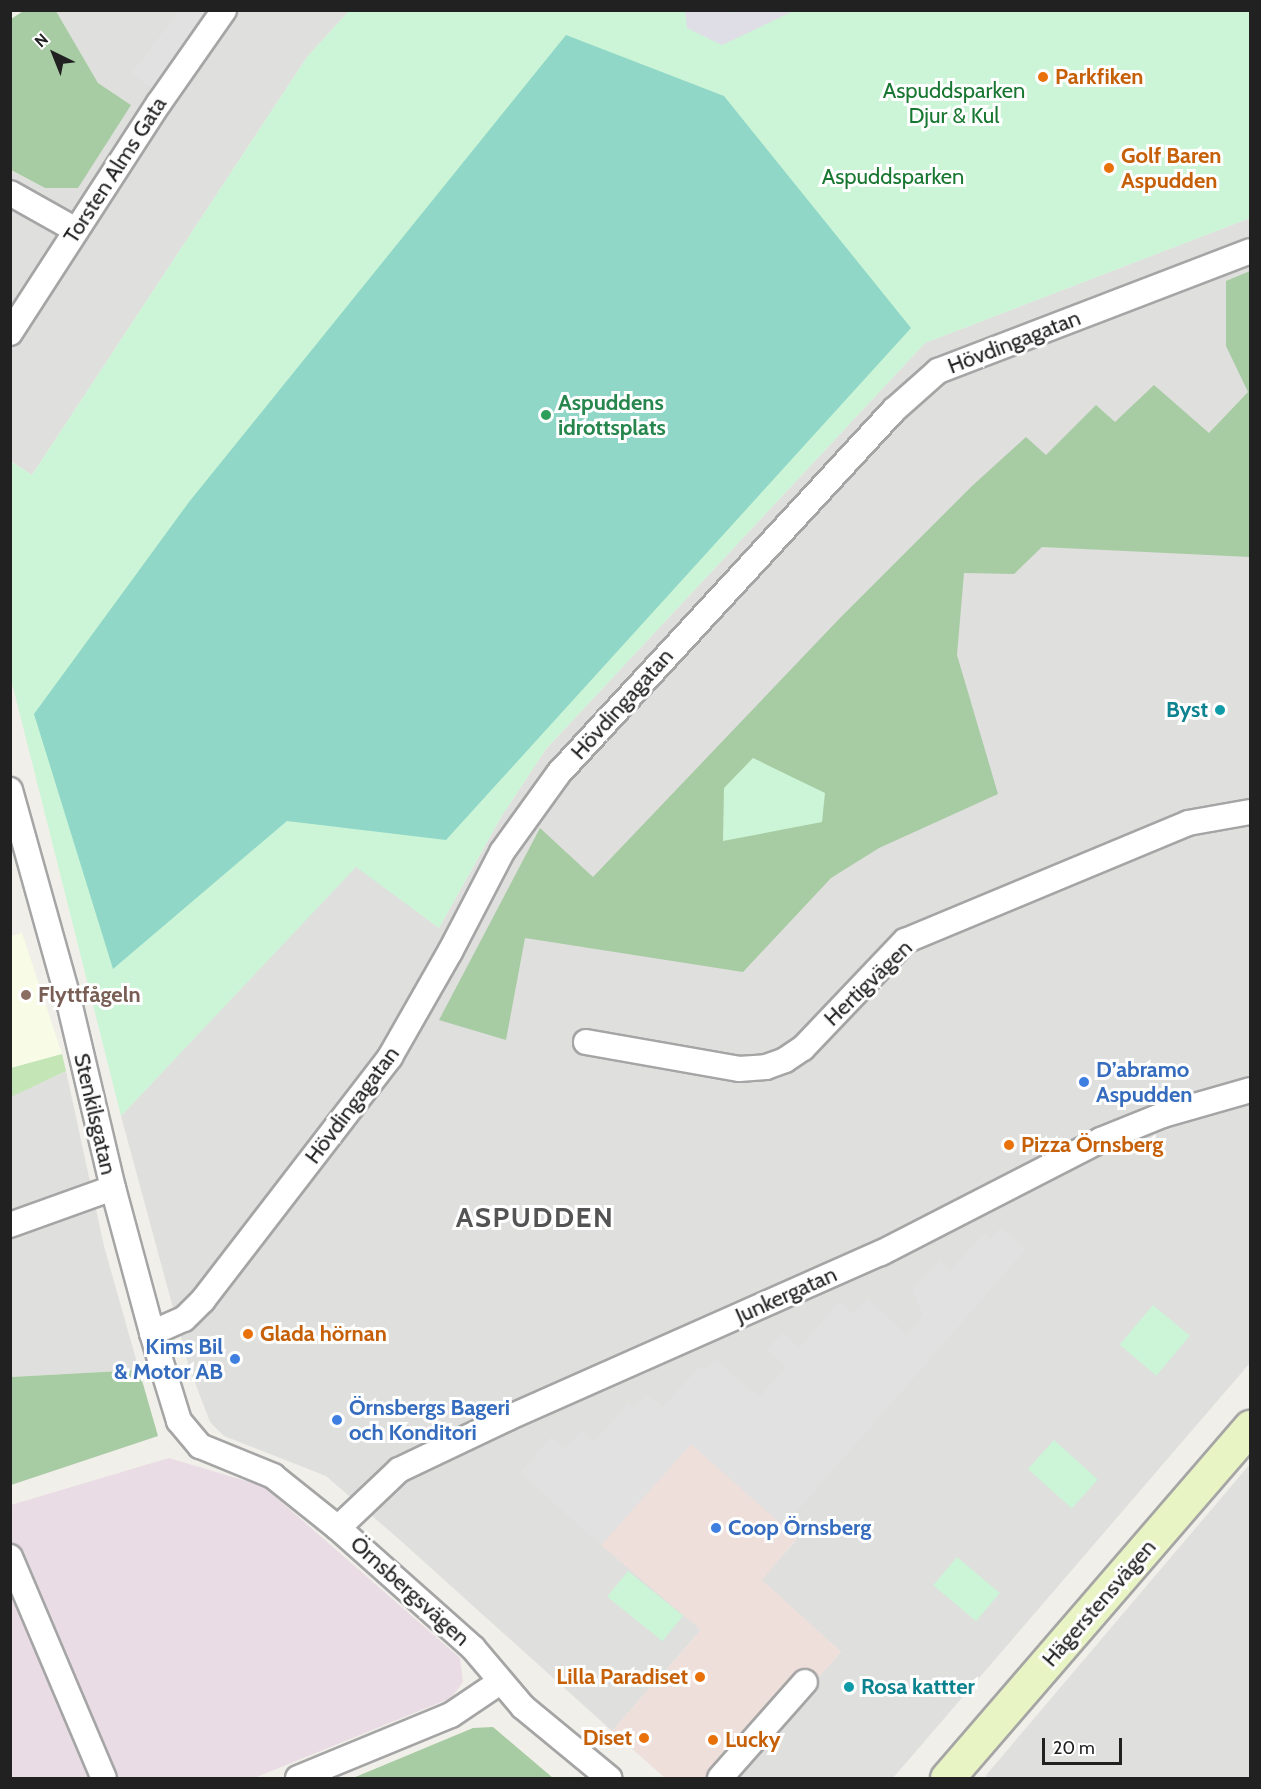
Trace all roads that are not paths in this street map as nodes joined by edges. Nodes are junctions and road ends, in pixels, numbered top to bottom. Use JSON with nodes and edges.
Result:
{"nodes":[{"id":1,"x":224,"y":10,"type":"edge"},
{"id":2,"x":10,"y":193,"type":"edge"},
{"id":3,"x":76,"y":230,"type":"junction"},
{"id":4,"x":1251,"y":251,"type":"edge"},
{"id":5,"x":10,"y":333,"type":"edge"},
{"id":6,"x":10,"y":790,"type":"edge"},
{"id":7,"x":1251,"y":812,"type":"edge"},
{"id":8,"x":586,"y":1042,"type":"dead end"},
{"id":9,"x":1251,"y":1090,"type":"edge"},
{"id":10,"x":113,"y":1188,"type":"junction"},
{"id":11,"x":10,"y":1226,"type":"edge"},
{"id":12,"x":152,"y":1333,"type":"junction"},
{"id":13,"x":1251,"y":1427,"type":"edge"},
{"id":14,"x":188,"y":1435,"type":"joint"},
{"id":15,"x":338,"y":1528,"type":"junction"},
{"id":16,"x":10,"y":1557,"type":"edge"},
{"id":17,"x":500,"y":1682,"type":"junction"},
{"id":18,"x":805,"y":1682,"type":"dead end"},
{"id":19,"x":104,"y":1779,"type":"edge"},
{"id":20,"x":298,"y":1779,"type":"edge"},
{"id":21,"x":609,"y":1779,"type":"edge"},
{"id":22,"x":720,"y":1779,"type":"edge"},
{"id":23,"x":946,"y":1779,"type":"edge"}],
"edges":[{"from":1,"to":3,"type":"street","name":"Torsten Alms Gata"},
{"from":2,"to":3,"type":"street"},
{"from":3,"to":5,"type":"street","name":"Torsten Alms Gata"},
{"from":4,"to":12,"type":"street","name":"Hövdingagatan"},
{"from":6,"to":10,"type":"street","name":"Stenkilsgatan"},
{"from":7,"to":8,"type":"street","name":"Hertigvägen"},
{"from":9,"to":15,"type":"street","name":"Junkergatan"},
{"from":10,"to":11,"type":"street"},
{"from":10,"to":12,"type":"street","name":"Stenkilsgatan"},
{"from":12,"to":14,"type":"street","name":"Stenkilsgatan"},
{"from":13,"to":23,"type":"street","name":"Hägerstensvägen"},
{"from":14,"to":15,"type":"street","name":"Örnsbergsvägen"},
{"from":15,"to":17,"type":"street","name":"Örnsbergsvägen"},
{"from":16,"to":19,"type":"street"},
{"from":17,"to":20,"type":"street"},
{"from":17,"to":21,"type":"street","name":"Örnsbergsvägen"},
{"from":18,"to":22,"type":"street"}]}
